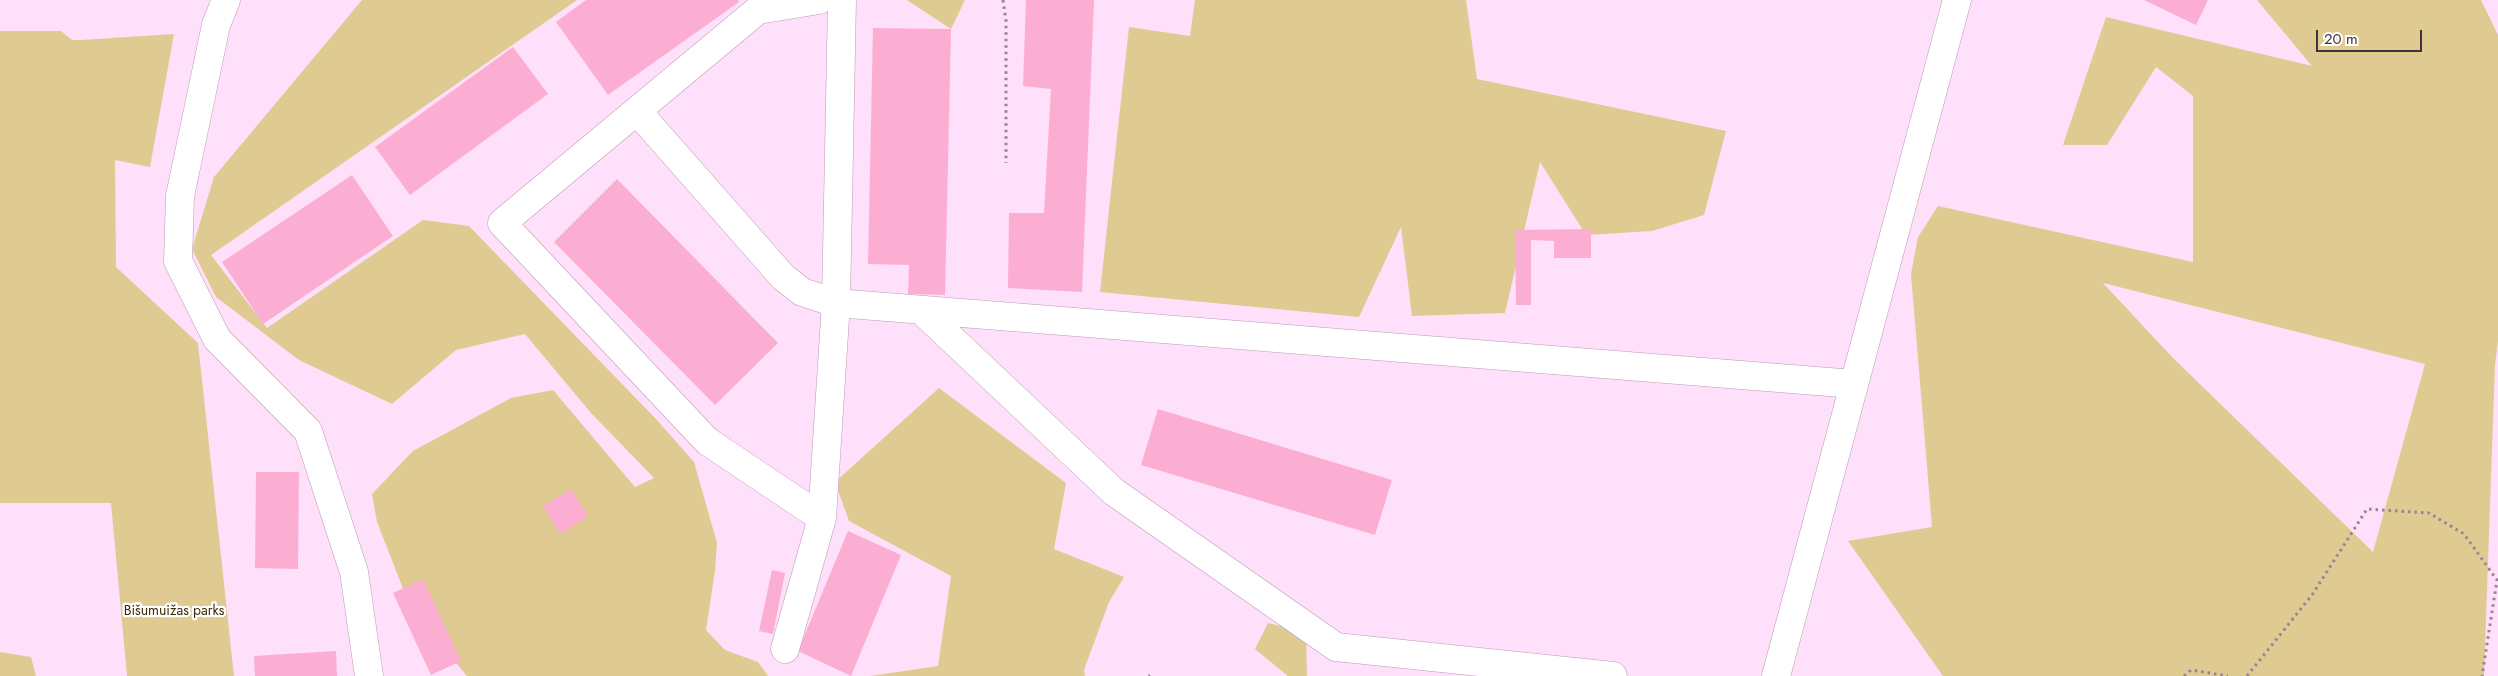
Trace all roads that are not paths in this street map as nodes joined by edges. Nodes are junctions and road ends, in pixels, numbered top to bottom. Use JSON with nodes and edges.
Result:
{"nodes":[{"id":1,"x":226,"y":0,"type":"edge"},
{"id":2,"x":819,"y":0,"type":"edge"},
{"id":3,"x":842,"y":0,"type":"edge"},
{"id":4,"x":1957,"y":0,"type":"edge"},
{"id":5,"x":761,"y":5,"type":"edge"},
{"id":6,"x":636,"y":111,"type":"junction"},
{"id":7,"x":836,"y":303,"type":"junction"},
{"id":8,"x":921,"y":310,"type":"junction"},
{"id":9,"x":1854,"y":384,"type":"junction"},
{"id":10,"x":822,"y":518,"type":"junction"},
{"id":11,"x":785,"y":649,"type":"dead end"},
{"id":12,"x":369,"y":676,"type":"edge"},
{"id":13,"x":1613,"y":676,"type":"edge"},
{"id":14,"x":1776,"y":676,"type":"edge"}],
"edges":[{"from":1,"to":12,"type":"lane"},
{"from":2,"to":5,"type":"lane"},
{"from":3,"to":7,"type":"lane"},
{"from":4,"to":9,"type":"lane"},
{"from":5,"to":6,"type":"lane"},
{"from":6,"to":7,"type":"lane"},
{"from":6,"to":10,"type":"lane"},
{"from":7,"to":8,"type":"lane"},
{"from":7,"to":10,"type":"lane"},
{"from":8,"to":9,"type":"lane"},
{"from":8,"to":13,"type":"lane"},
{"from":9,"to":14,"type":"lane"},
{"from":10,"to":11,"type":"lane"}]}
